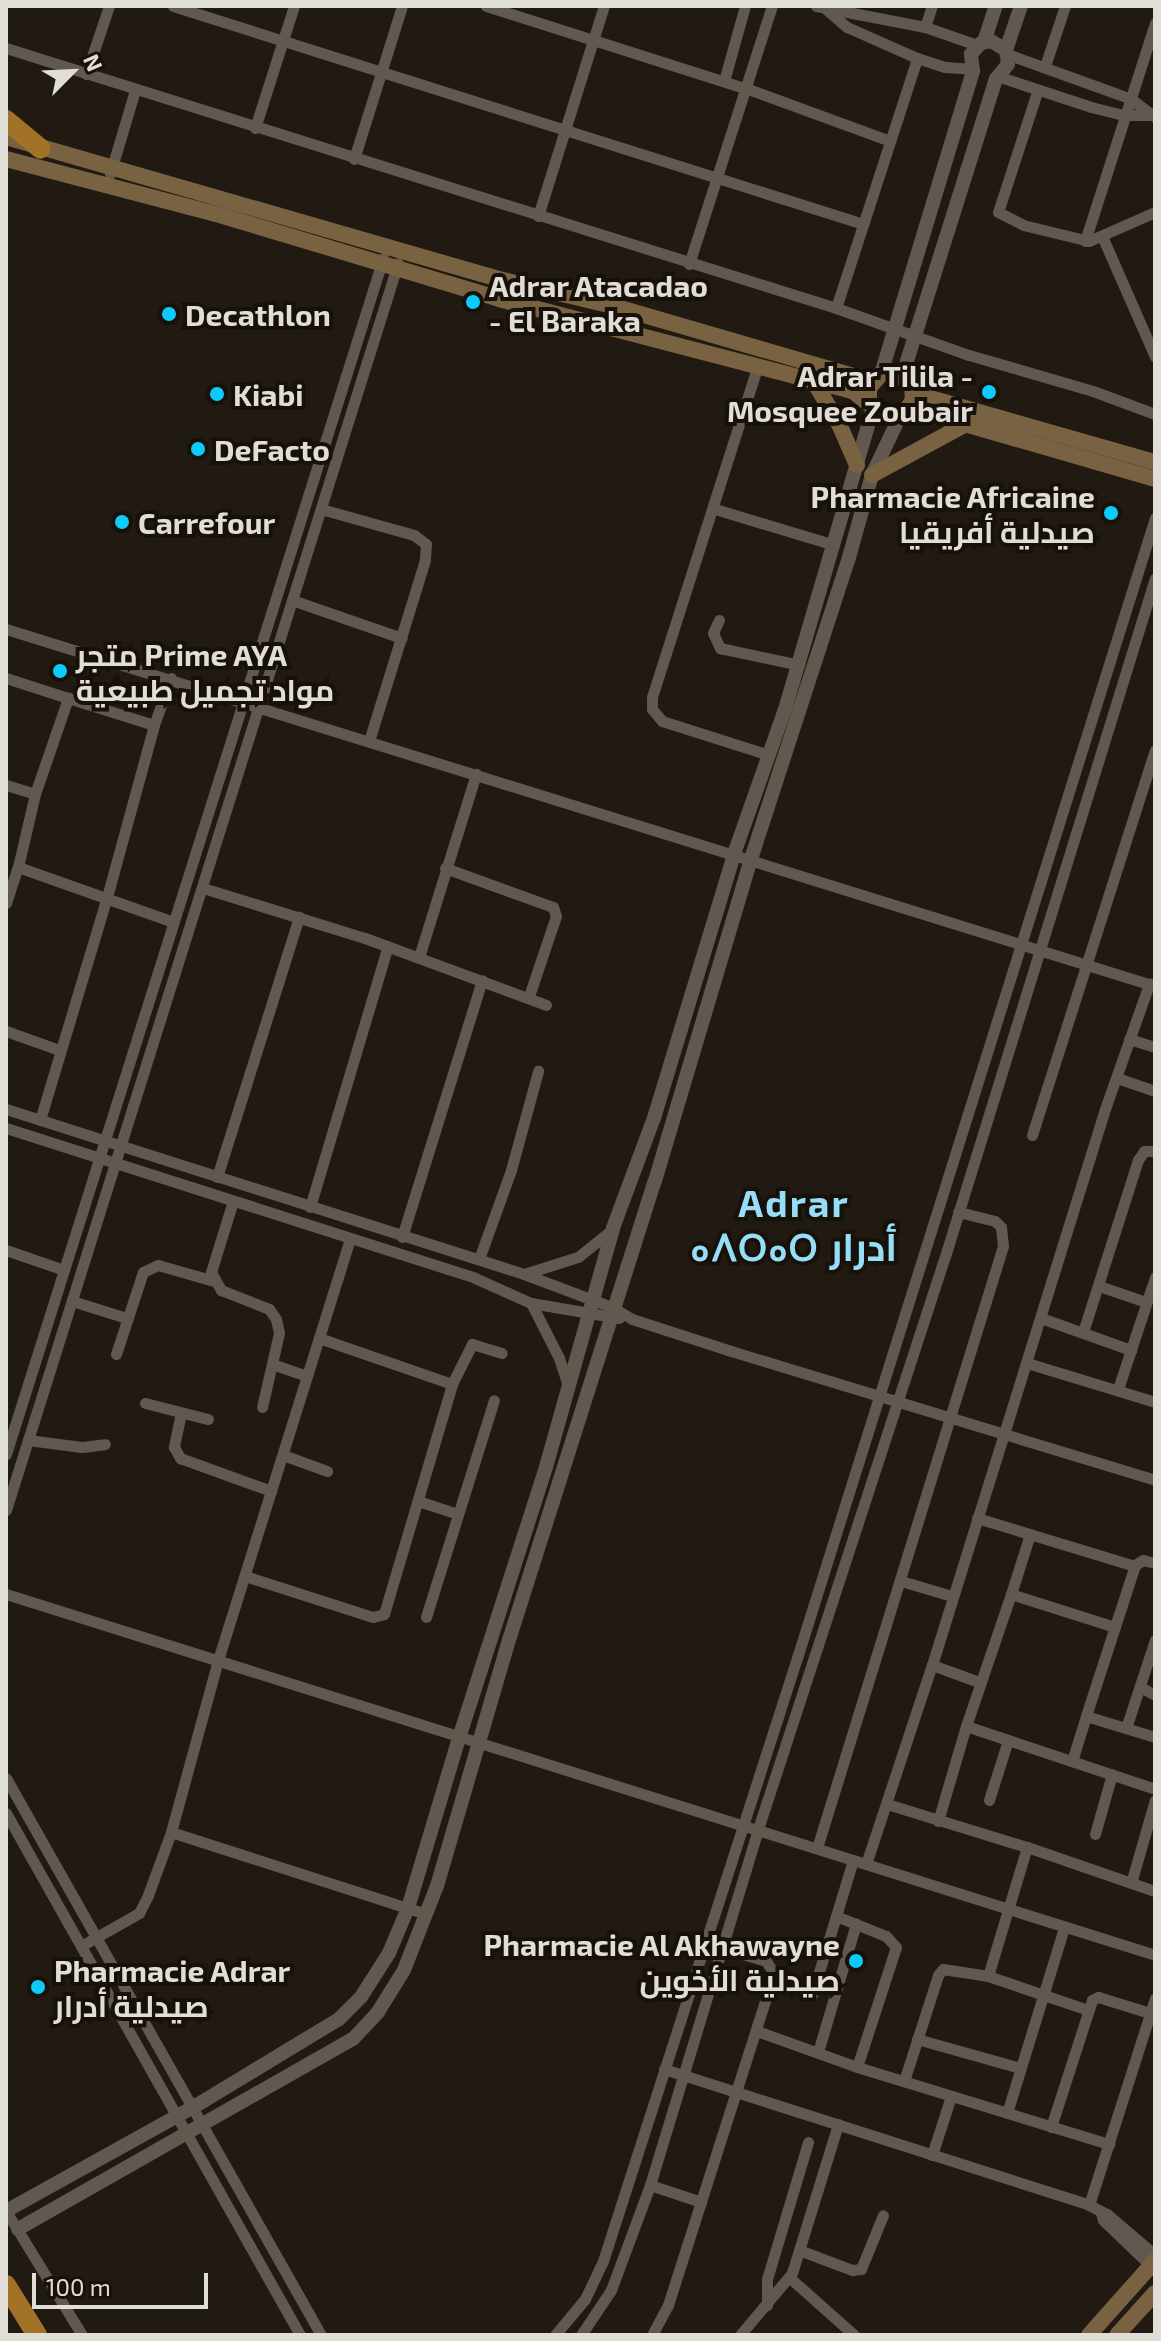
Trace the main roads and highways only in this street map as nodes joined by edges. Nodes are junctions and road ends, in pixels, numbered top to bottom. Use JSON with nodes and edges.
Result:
{"nodes":[{"id":1,"x":6,"y":120,"type":"edge"},
{"id":2,"x":6,"y":137,"type":"edge"},
{"id":3,"x":41,"y":149,"type":"junction"},
{"id":4,"x":6,"y":159,"type":"edge"},
{"id":5,"x":110,"y":176,"type":"junction"},
{"id":6,"x":879,"y":375,"type":"junction"},
{"id":7,"x":813,"y":380,"type":"junction"},
{"id":8,"x":910,"y":384,"type":"junction"},
{"id":9,"x":871,"y":406,"type":"junction"},
{"id":10,"x":903,"y":414,"type":"junction"},
{"id":11,"x":964,"y":425,"type":"junction"},
{"id":12,"x":1155,"y":462,"type":"edge"},
{"id":13,"x":1155,"y":479,"type":"edge"},
{"id":14,"x":1154,"y":2261,"type":"edge"},
{"id":15,"x":6,"y":2285,"type":"edge"},
{"id":16,"x":1155,"y":2293,"type":"edge"},
{"id":17,"x":37,"y":2335,"type":"edge"},
{"id":18,"x":1089,"y":2335,"type":"edge"},
{"id":19,"x":1117,"y":2335,"type":"edge"}],
"edges":[{"from":1,"to":3,"type":"highway"},
{"from":2,"to":3,"type":"main road"},
{"from":3,"to":5,"type":"main road"},
{"from":4,"to":5,"type":"main road"},
{"from":5,"to":6,"type":"main road"},
{"from":5,"to":7,"type":"main road"},
{"from":6,"to":8,"type":"main road"},
{"from":6,"to":9,"type":"main road"},
{"from":7,"to":9,"type":"main road"},
{"from":7,"to":11,"type":"main road"},
{"from":8,"to":10,"type":"main road"},
{"from":8,"to":12,"type":"main road"},
{"from":9,"to":10,"type":"main road"},
{"from":10,"to":11,"type":"main road"},
{"from":11,"to":13,"type":"main road"},
{"from":14,"to":18,"type":"main road"},
{"from":15,"to":17,"type":"highway"},
{"from":16,"to":19,"type":"main road"}]}
